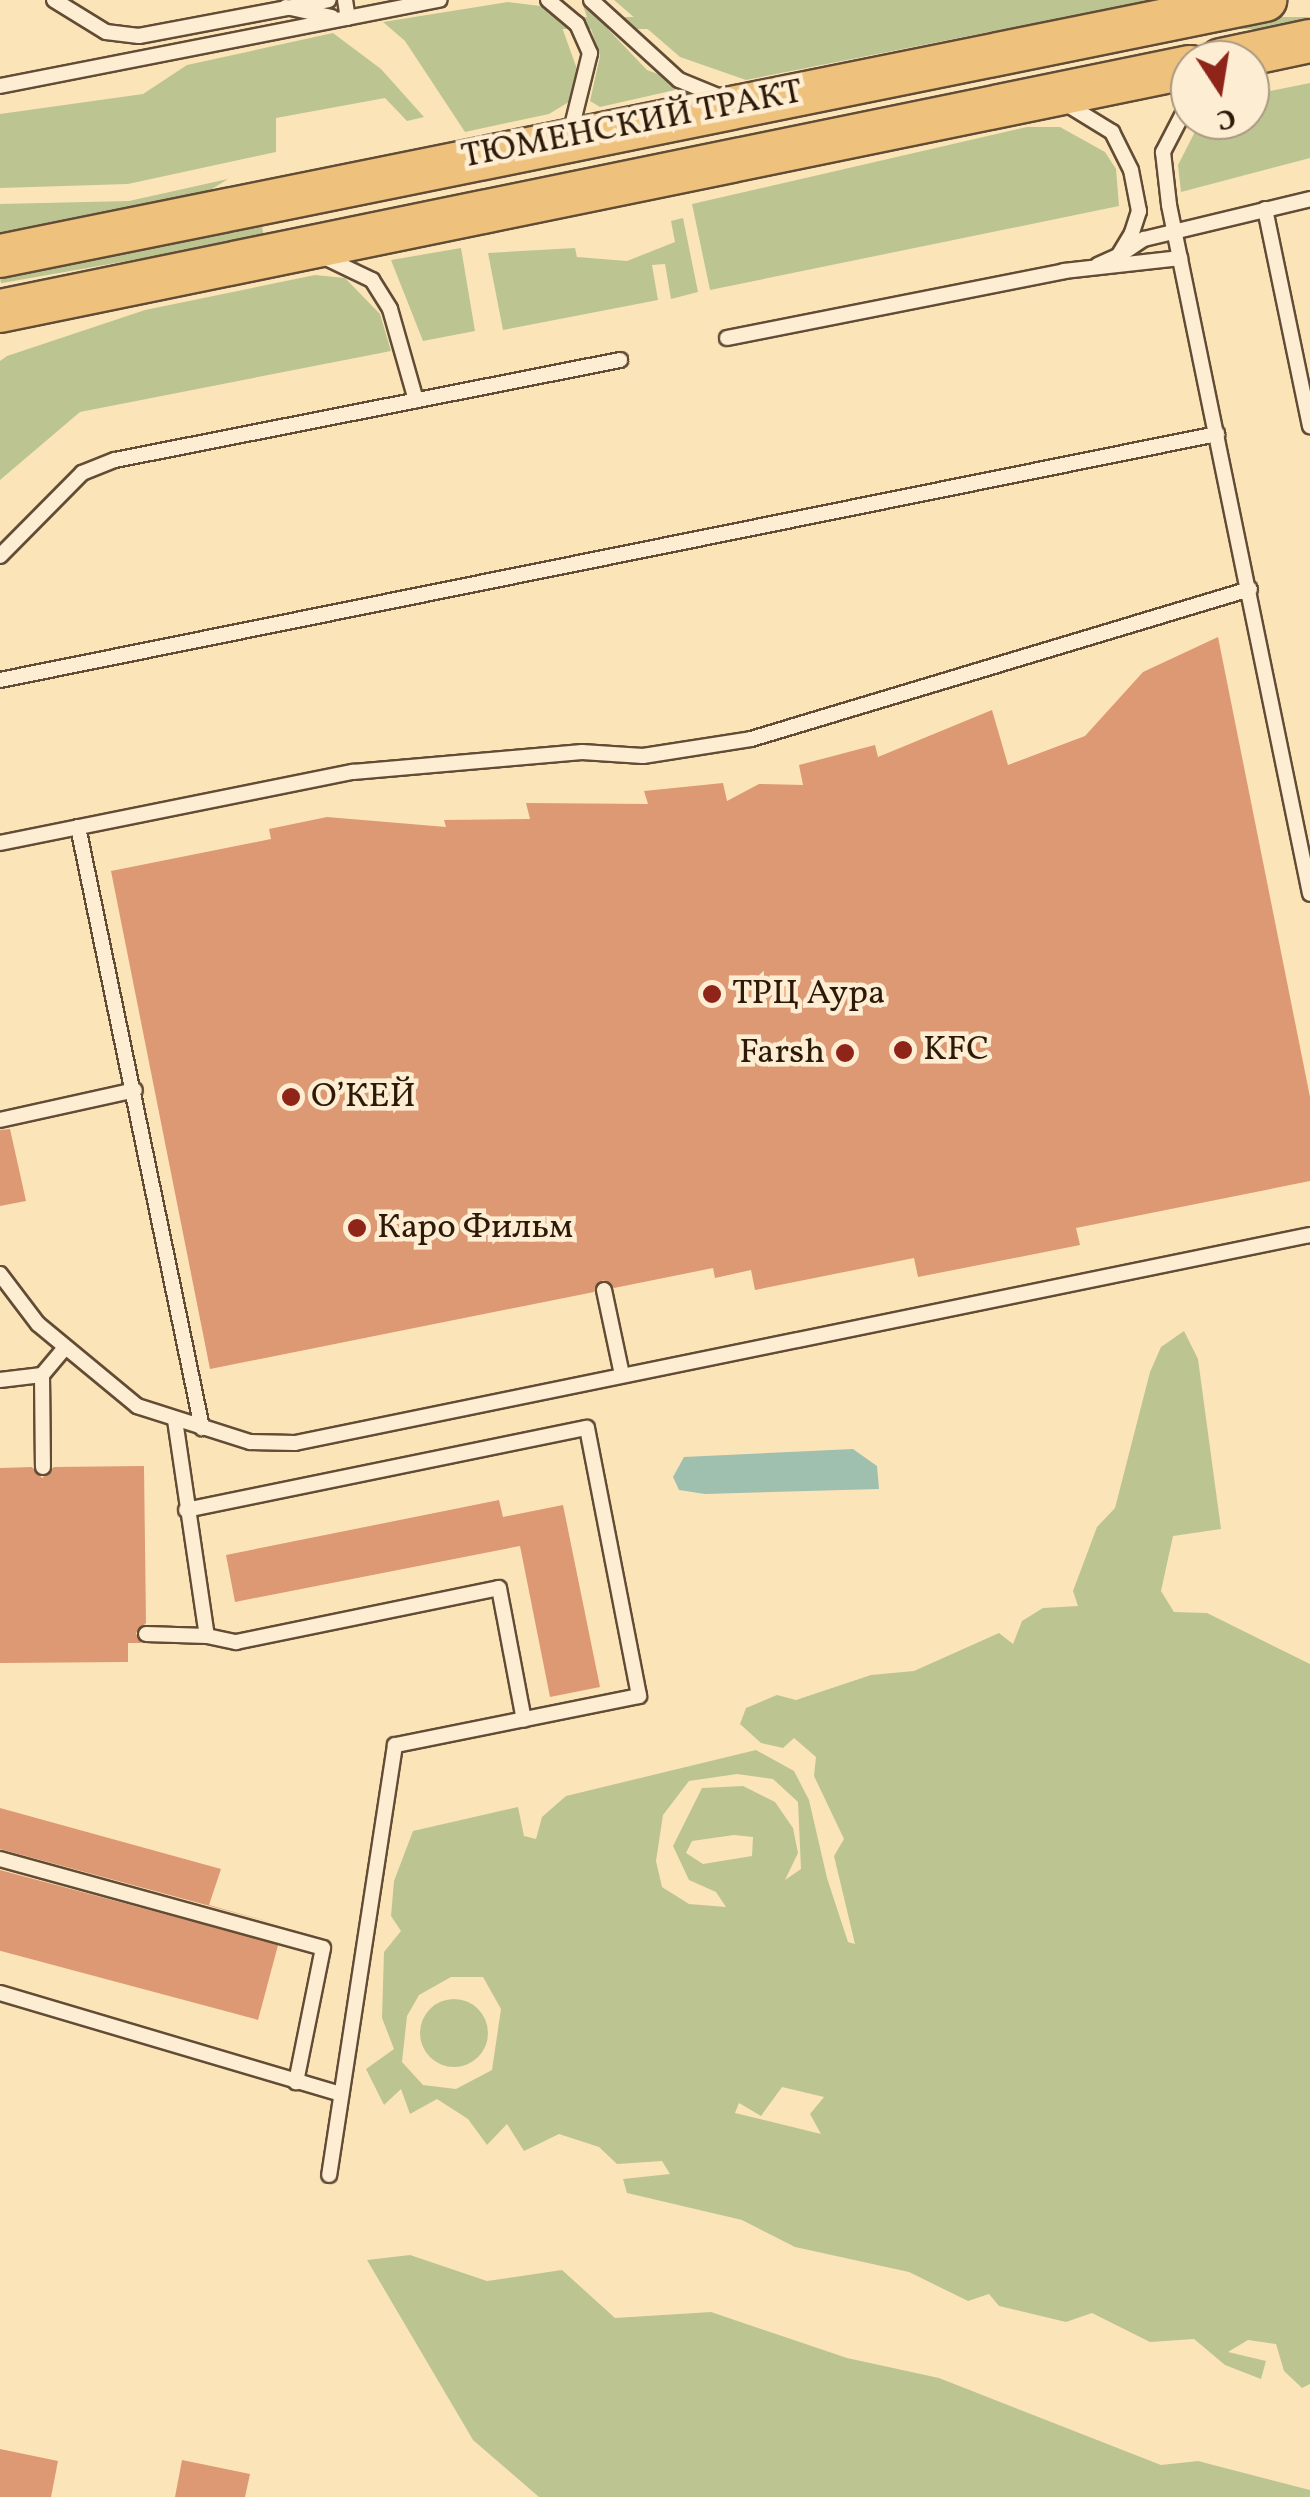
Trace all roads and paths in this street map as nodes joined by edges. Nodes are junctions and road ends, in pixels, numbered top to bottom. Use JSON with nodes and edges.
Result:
{"nodes":[{"id":1,"x":54,"y":0,"type":"edge"},
{"id":2,"x":233,"y":0,"type":"edge"},
{"id":3,"x":329,"y":0,"type":"edge"},
{"id":4,"x":345,"y":0,"type":"edge"},
{"id":5,"x":440,"y":0,"type":"edge"},
{"id":6,"x":548,"y":0,"type":"edge"},
{"id":7,"x":591,"y":0,"type":"edge"},
{"id":8,"x":1265,"y":0,"type":"edge"},
{"id":9,"x":280,"y":3,"type":"edge"},
{"id":10,"x":348,"y":18,"type":"junction"},
{"id":11,"x":216,"y":19,"type":"junction"},
{"id":12,"x":1170,"y":71,"type":"edge"},
{"id":13,"x":0,"y":86,"type":"edge"},
{"id":14,"x":1038,"y":100,"type":"junction"},
{"id":15,"x":737,"y":104,"type":"junction"},
{"id":16,"x":568,"y":138,"type":"junction"},
{"id":17,"x":1170,"y":139,"type":"edge"},
{"id":18,"x":1310,"y":200,"type":"edge"},
{"id":19,"x":1265,"y":209,"type":"junction"},
{"id":20,"x":1174,"y":231,"type":"junction"},
{"id":21,"x":11,"y":251,"type":"edge"},
{"id":22,"x":302,"y":253,"type":"junction"},
{"id":23,"x":1118,"y":256,"type":"junction"},
{"id":24,"x":1180,"y":258,"type":"junction"},
{"id":25,"x":1096,"y":266,"type":"junction"},
{"id":26,"x":114,"y":289,"type":"junction"},
{"id":27,"x":0,"y":311,"type":"edge"},
{"id":28,"x":0,"y":338,"type":"edge"},
{"id":29,"x":728,"y":338,"type":"dead end"},
{"id":30,"x":620,"y":360,"type":"dead end"},
{"id":31,"x":416,"y":400,"type":"junction"},
{"id":32,"x":1310,"y":426,"type":"edge"},
{"id":33,"x":1216,"y":434,"type":"junction"},
{"id":34,"x":0,"y":556,"type":"edge"},
{"id":35,"x":1250,"y":589,"type":"junction"},
{"id":36,"x":0,"y":680,"type":"edge"},
{"id":37,"x":78,"y":827,"type":"junction"},
{"id":38,"x":0,"y":843,"type":"edge"},
{"id":39,"x":1310,"y":894,"type":"edge"},
{"id":40,"x":135,"y":1090,"type":"junction"},
{"id":41,"x":0,"y":1120,"type":"edge"},
{"id":42,"x":1310,"y":1235,"type":"edge"},
{"id":43,"x":0,"y":1274,"type":"edge"},
{"id":44,"x":604,"y":1290,"type":"dead end"},
{"id":45,"x":65,"y":1348,"type":"junction"},
{"id":46,"x":42,"y":1375,"type":"junction"},
{"id":47,"x":622,"y":1375,"type":"junction"},
{"id":48,"x":0,"y":1380,"type":"edge"},
{"id":49,"x":175,"y":1420,"type":"junction"},
{"id":50,"x":202,"y":1428,"type":"junction"},
{"id":51,"x":43,"y":1467,"type":"dead end"},
{"id":52,"x":186,"y":1510,"type":"junction"},
{"id":53,"x":146,"y":1634,"type":"dead end"},
{"id":54,"x":207,"y":1636,"type":"junction"},
{"id":55,"x":524,"y":1720,"type":"junction"},
{"id":56,"x":0,"y":1859,"type":"edge"},
{"id":57,"x":0,"y":1993,"type":"edge"},
{"id":58,"x":296,"y":2082,"type":"junction"},
{"id":59,"x":341,"y":2094,"type":"junction"},
{"id":60,"x":329,"y":2175,"type":"dead end"}],
"edges":[{"from":1,"to":11,"type":"lane"},
{"from":2,"to":11,"type":"lane"},
{"from":3,"to":9,"type":"lane"},
{"from":4,"to":10,"type":"lane"},
{"from":5,"to":10,"type":"lane"},
{"from":6,"to":16,"type":"lane"},
{"from":7,"to":15,"type":"lane"},
{"from":8,"to":15,"type":"main road","name":"ТЮМЕНСКИЙ ТРАКТ"},
{"from":9,"to":10,"type":"lane"},
{"from":9,"to":11,"type":"lane"},
{"from":10,"to":13,"type":"lane"},
{"from":12,"to":14,"type":"main road","name":"ТЮМЕНСКИЙ ТРАКТ"},
{"from":14,"to":22,"type":"main road","name":"ТЮМЕНСКИЙ ТРАКТ"},
{"from":14,"to":23,"type":"lane"},
{"from":15,"to":16,"type":"main road","name":"ТЮМЕНСКИЙ ТРАКТ"},
{"from":16,"to":21,"type":"main road","name":"ТЮМЕНСКИЙ ТРАКТ"},
{"from":17,"to":20,"type":"lane"},
{"from":18,"to":19,"type":"lane"},
{"from":19,"to":20,"type":"lane"},
{"from":19,"to":32,"type":"lane"},
{"from":20,"to":23,"type":"lane"},
{"from":20,"to":24,"type":"lane"},
{"from":22,"to":26,"type":"main road","name":"ТЮМЕНСКИЙ ТРАКТ"},
{"from":22,"to":31,"type":"lane"},
{"from":23,"to":25,"type":"lane"},
{"from":24,"to":25,"type":"lane"},
{"from":24,"to":33,"type":"lane"},
{"from":25,"to":29,"type":"lane"},
{"from":26,"to":27,"type":"main road","name":"ТЮМЕНСКИЙ ТРАКТ"},
{"from":26,"to":28,"type":"main road"},
{"from":30,"to":31,"type":"lane"},
{"from":31,"to":34,"type":"lane"},
{"from":33,"to":35,"type":"lane"},
{"from":33,"to":36,"type":"lane"},
{"from":35,"to":37,"type":"lane"},
{"from":35,"to":39,"type":"lane"},
{"from":37,"to":38,"type":"lane"},
{"from":37,"to":40,"type":"lane"},
{"from":40,"to":41,"type":"lane"},
{"from":40,"to":50,"type":"lane"},
{"from":42,"to":47,"type":"lane"},
{"from":43,"to":45,"type":"lane"},
{"from":44,"to":47,"type":"lane"},
{"from":45,"to":46,"type":"lane"},
{"from":45,"to":49,"type":"lane"},
{"from":46,"to":48,"type":"lane"},
{"from":46,"to":51,"type":"lane"},
{"from":47,"to":50,"type":"lane"},
{"from":49,"to":50,"type":"lane"},
{"from":49,"to":52,"type":"lane"},
{"from":52,"to":54,"type":"lane"},
{"from":52,"to":55,"type":"lane"},
{"from":53,"to":54,"type":"lane"},
{"from":54,"to":55,"type":"lane"},
{"from":55,"to":59,"type":"lane"},
{"from":56,"to":58,"type":"lane"},
{"from":57,"to":58,"type":"lane"},
{"from":58,"to":59,"type":"lane"},
{"from":59,"to":60,"type":"lane"}]}
